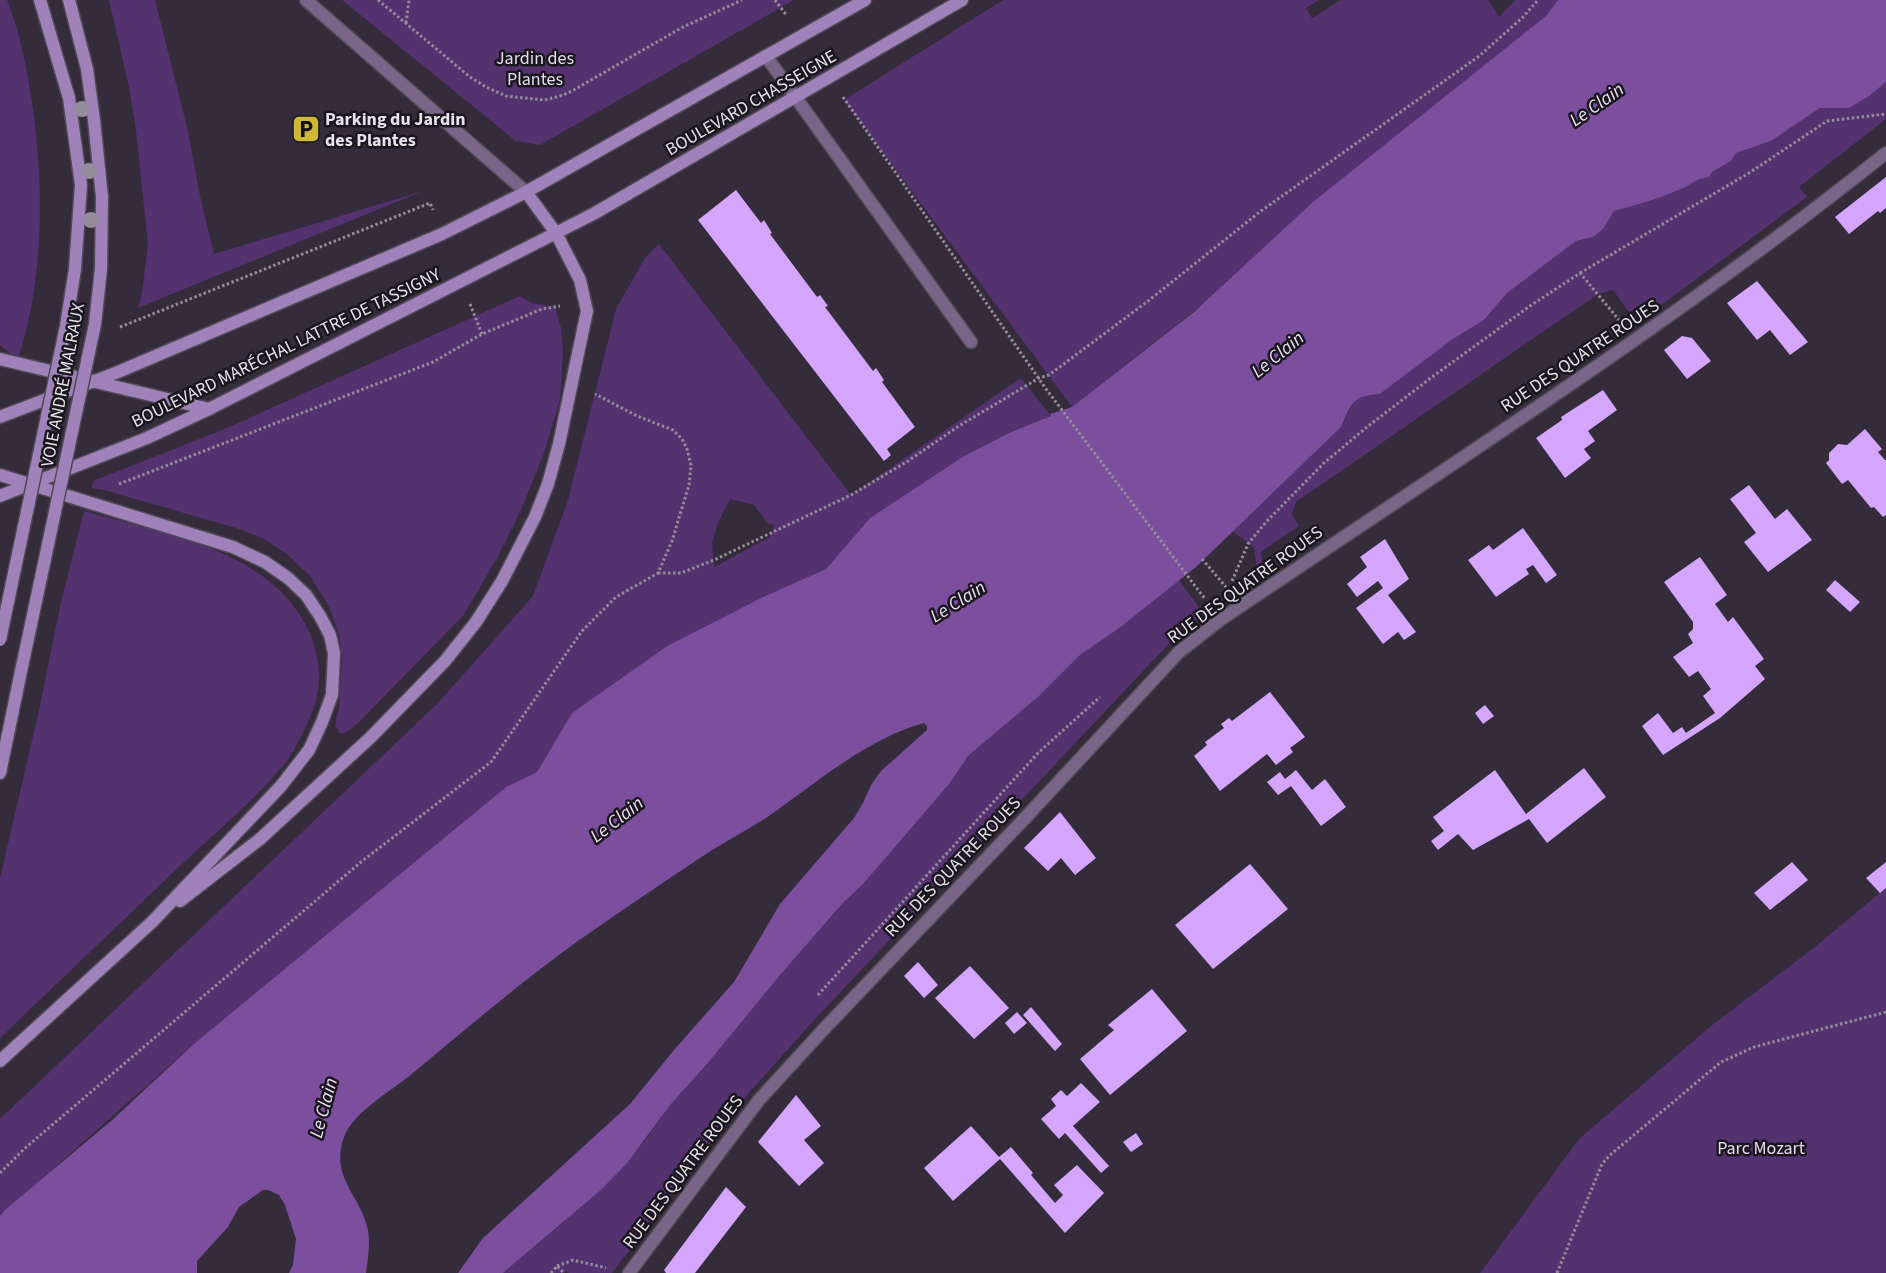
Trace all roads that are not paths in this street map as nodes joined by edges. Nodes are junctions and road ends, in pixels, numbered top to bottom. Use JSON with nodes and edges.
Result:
{"nodes":[{"id":1,"x":40,"y":0,"type":"edge"},
{"id":2,"x":69,"y":0,"type":"edge"},
{"id":3,"x":306,"y":0,"type":"edge"},
{"id":4,"x":865,"y":0,"type":"edge"},
{"id":5,"x":962,"y":0,"type":"edge"},
{"id":6,"x":766,"y":56,"type":"junction"},
{"id":7,"x":796,"y":97,"type":"junction"},
{"id":8,"x":1886,"y":153,"type":"edge"},
{"id":9,"x":526,"y":192,"type":"junction"},
{"id":10,"x":556,"y":233,"type":"junction"},
{"id":11,"x":971,"y":342,"type":"dead end"},
{"id":12,"x":0,"y":359,"type":"edge"},
{"id":13,"x":90,"y":382,"type":"junction"},
{"id":14,"x":209,"y":409,"type":"junction"},
{"id":15,"x":0,"y":416,"type":"edge"},
{"id":16,"x":0,"y":474,"type":"edge"},
{"id":17,"x":29,"y":484,"type":"junction"},
{"id":18,"x":0,"y":496,"type":"edge"},
{"id":19,"x":0,"y":640,"type":"edge"},
{"id":20,"x":0,"y":773,"type":"edge"},
{"id":21,"x":152,"y":922,"type":"junction"},
{"id":22,"x":0,"y":1062,"type":"edge"},
{"id":23,"x":629,"y":1273,"type":"edge"}],
"edges":[{"from":1,"to":19,"type":"main road","name":"VOIE ANDRÉ MALRAUX","bridge":true},
{"from":2,"to":20,"type":"main road","name":"VOIE ANDRÉ MALRAUX","bridge":true},
{"from":3,"to":9,"type":"street"},
{"from":4,"to":6,"type":"main road","name":"BOULEVARD CHASSEIGNE"},
{"from":5,"to":7,"type":"main road","name":"BOULEVARD CHASSEIGNE"},
{"from":6,"to":7,"type":"street"},
{"from":6,"to":9,"type":"main road","name":"BOULEVARD CHASSEIGNE"},
{"from":7,"to":10,"type":"main road","name":"BOULEVARD CHASSEIGNE"},
{"from":7,"to":11,"type":"street"},
{"from":8,"to":23,"type":"street","name":"RUE DES QUATRE ROUES"},
{"from":9,"to":10,"type":"main road"},
{"from":9,"to":13,"type":"main road","name":"BOULEVARD MARÉCHAL LATTRE DE TASSIGNY"},
{"from":10,"to":14,"type":"main road","name":"BOULEVARD MARÉCHAL LATTRE DE TASSIGNY"},
{"from":10,"to":21,"type":"main road"},
{"from":12,"to":13,"type":"main road"},
{"from":13,"to":14,"type":"main road"},
{"from":13,"to":15,"type":"main road","name":"BOULEVARD MARÉCHAL LATTRE DE TASSIGNY"},
{"from":14,"to":17,"type":"main road","name":"BOULEVARD MARÉCHAL LATTRE DE TASSIGNY"},
{"from":16,"to":17,"type":"main road"},
{"from":17,"to":18,"type":"main road","name":"BOULEVARD MARÉCHAL LATTRE DE TASSIGNY"},
{"from":17,"to":21,"type":"main road"},
{"from":21,"to":22,"type":"main road"}]}
